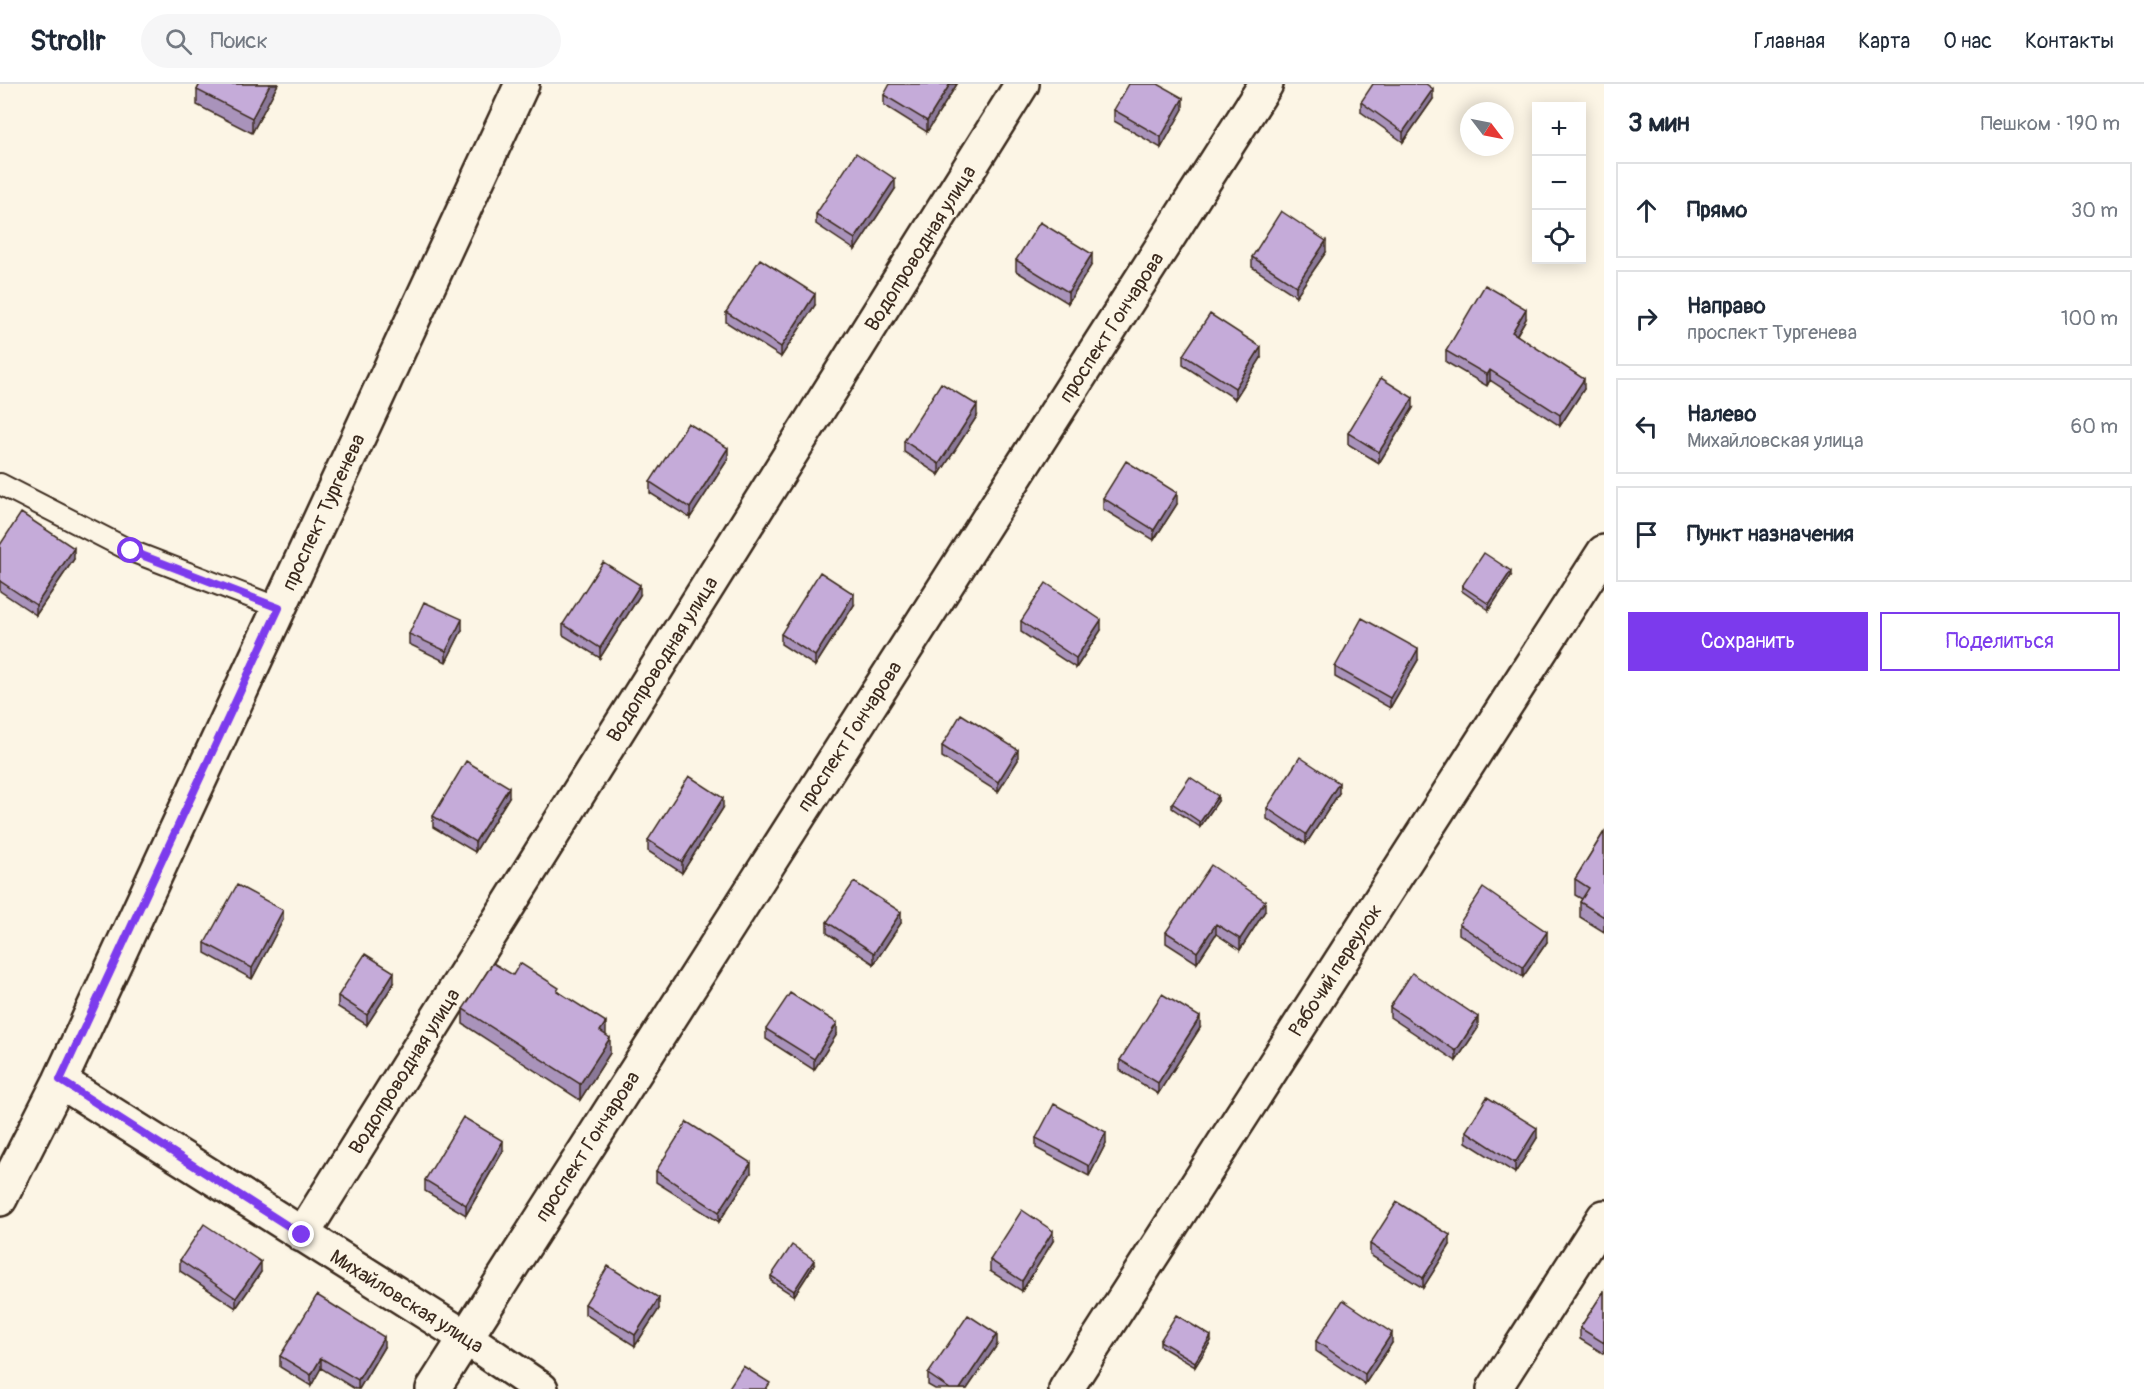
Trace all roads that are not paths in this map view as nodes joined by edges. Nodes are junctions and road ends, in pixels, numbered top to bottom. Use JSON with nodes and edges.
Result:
{"nodes":[{"id":1,"x":522,"y":84,"type":"edge"},
{"id":2,"x":1022,"y":84,"type":"edge"},
{"id":3,"x":1266,"y":84,"type":"edge"},
{"id":4,"x":0,"y":484,"type":"edge"},
{"id":5,"x":1604,"y":552,"type":"edge"},
{"id":6,"x":279,"y":608,"type":"junction"},
{"id":7,"x":60,"y":1080,"type":"junction"},
{"id":8,"x":0,"y":1199,"type":"edge"},
{"id":9,"x":1604,"y":1217,"type":"edge"},
{"id":10,"x":302,"y":1235,"type":"junction"},
{"id":11,"x":465,"y":1337,"type":"junction"},
{"id":12,"x":433,"y":1389,"type":"edge"},
{"id":13,"x":541,"y":1389,"type":"edge"},
{"id":14,"x":1066,"y":1389,"type":"edge"},
{"id":15,"x":1494,"y":1389,"type":"edge"}],
"edges":[{"from":1,"to":6,"type":"street","name":"проспект Тургенева"},
{"from":2,"to":10,"type":"street","name":"Водопроводная улица"},
{"from":3,"to":11,"type":"street","name":"проспект Гончарова"},
{"from":4,"to":6,"type":"lane"},
{"from":5,"to":14,"type":"street","name":"Рабочий переулок"},
{"from":6,"to":7,"type":"street","name":"проспект Тургенева"},
{"from":7,"to":8,"type":"street","name":"проспект Тургенева"},
{"from":7,"to":10,"type":"street","name":"Михайловская улица"},
{"from":9,"to":15,"type":"street"},
{"from":10,"to":11,"type":"street","name":"Михайловская улица"},
{"from":11,"to":12,"type":"street","name":"проспект Гончарова"},
{"from":11,"to":13,"type":"street","name":"Михайловская улица"}]}
